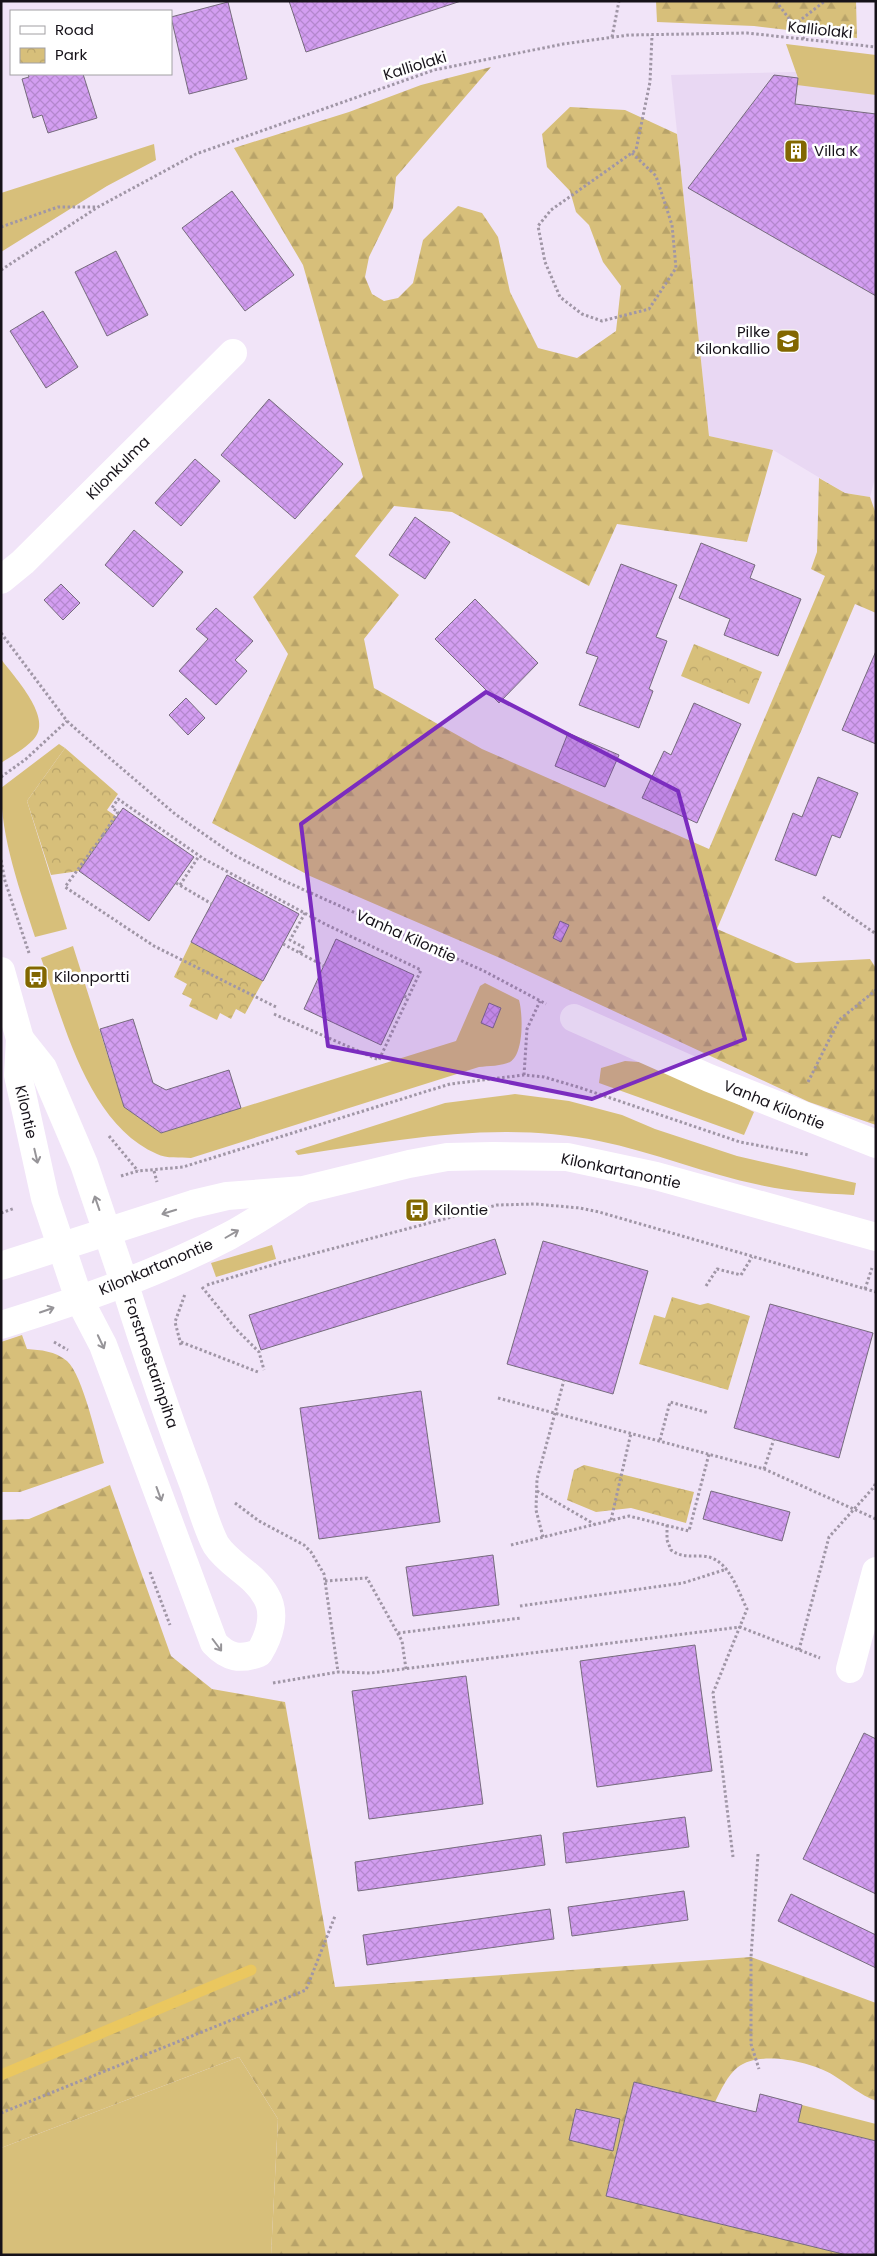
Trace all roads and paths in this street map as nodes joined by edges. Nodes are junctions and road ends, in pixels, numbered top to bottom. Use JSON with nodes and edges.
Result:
{"nodes":[{"id":1,"x":618,"y":1,"type":"edge"},
{"id":2,"x":776,"y":1,"type":"edge"},
{"id":3,"x":825,"y":1,"type":"edge"},
{"id":4,"x":794,"y":25,"type":"junction"},
{"id":5,"x":652,"y":35,"type":"junction"},
{"id":6,"x":612,"y":38,"type":"junction"},
{"id":7,"x":804,"y":39,"type":"junction"},
{"id":8,"x":876,"y":47,"type":"edge"},
{"id":9,"x":632,"y":153,"type":"junction"},
{"id":10,"x":98,"y":207,"type":"junction"},
{"id":11,"x":1,"y":227,"type":"edge"},
{"id":12,"x":1,"y":270,"type":"edge"},
{"id":13,"x":232,"y":353,"type":"dead end"},
{"id":14,"x":1,"y":580,"type":"edge"},
{"id":15,"x":1,"y":633,"type":"edge"},
{"id":16,"x":67,"y":720,"type":"junction"},
{"id":17,"x":1,"y":777,"type":"edge"},
{"id":18,"x":199,"y":856,"type":"junction"},
{"id":19,"x":1,"y":860,"type":"edge"},
{"id":20,"x":823,"y":897,"type":"dead end"},
{"id":21,"x":212,"y":904,"type":"dead end"},
{"id":22,"x":305,"y":913,"type":"junction"},
{"id":23,"x":876,"y":934,"type":"edge"},
{"id":24,"x":283,"y":944,"type":"dead end"},
{"id":25,"x":300,"y":953,"type":"junction"},
{"id":26,"x":30,"y":958,"type":"dead end"},
{"id":27,"x":324,"y":966,"type":"dead end"},
{"id":28,"x":1,"y":971,"type":"edge"},
{"id":29,"x":876,"y":990,"type":"edge"},
{"id":30,"x":540,"y":1001,"type":"junction"},
{"id":31,"x":276,"y":1007,"type":"dead end"},
{"id":32,"x":274,"y":1014,"type":"dead end"},
{"id":33,"x":574,"y":1018,"type":"joint"},
{"id":34,"x":20,"y":1039,"type":"junction"},
{"id":35,"x":524,"y":1075,"type":"dead end"},
{"id":36,"x":792,"y":1112,"type":"junction"},
{"id":37,"x":107,"y":1132,"type":"dead end"},
{"id":38,"x":876,"y":1144,"type":"edge"},
{"id":39,"x":138,"y":1171,"type":"dead end"},
{"id":40,"x":303,"y":1190,"type":"junction"},
{"id":41,"x":107,"y":1231,"type":"junction"},
{"id":42,"x":876,"y":1237,"type":"edge"},
{"id":43,"x":62,"y":1247,"type":"junction"},
{"id":44,"x":752,"y":1257,"type":"junction"},
{"id":45,"x":873,"y":1264,"type":"dead end"},
{"id":46,"x":1,"y":1266,"type":"edge"},
{"id":47,"x":124,"y":1282,"type":"junction"},
{"id":48,"x":706,"y":1286,"type":"dead end"},
{"id":49,"x":202,"y":1287,"type":"junction"},
{"id":50,"x":194,"y":1289,"type":"dead end"},
{"id":51,"x":865,"y":1289,"type":"junction"},
{"id":52,"x":186,"y":1292,"type":"dead end"},
{"id":53,"x":876,"y":1292,"type":"edge"},
{"id":54,"x":79,"y":1299,"type":"junction"},
{"id":55,"x":1,"y":1325,"type":"edge"},
{"id":56,"x":180,"y":1342,"type":"junction"},
{"id":57,"x":182,"y":1351,"type":"dead end"},
{"id":58,"x":264,"y":1370,"type":"dead end"},
{"id":59,"x":258,"y":1372,"type":"dead end"},
{"id":60,"x":564,"y":1380,"type":"dead end"},
{"id":61,"x":498,"y":1398,"type":"dead end"},
{"id":62,"x":709,"y":1413,"type":"dead end"},
{"id":63,"x":554,"y":1414,"type":"junction"},
{"id":64,"x":631,"y":1433,"type":"junction"},
{"id":65,"x":774,"y":1439,"type":"dead end"},
{"id":66,"x":660,"y":1441,"type":"junction"},
{"id":67,"x":178,"y":1444,"type":"junction"},
{"id":68,"x":709,"y":1454,"type":"junction"},
{"id":69,"x":147,"y":1461,"type":"junction"},
{"id":70,"x":764,"y":1469,"type":"junction"},
{"id":71,"x":876,"y":1482,"type":"edge"},
{"id":72,"x":537,"y":1490,"type":"junction"},
{"id":73,"x":233,"y":1502,"type":"dead end"},
{"id":74,"x":853,"y":1509,"type":"junction"},
{"id":75,"x":876,"y":1519,"type":"edge"},
{"id":76,"x":611,"y":1520,"type":"junction"},
{"id":77,"x":595,"y":1524,"type":"junction"},
{"id":78,"x":667,"y":1525,"type":"junction"},
{"id":79,"x":543,"y":1537,"type":"junction"},
{"id":80,"x":216,"y":1544,"type":"junction"},
{"id":81,"x":511,"y":1545,"type":"dead end"},
{"id":82,"x":182,"y":1557,"type":"junction"},
{"id":83,"x":727,"y":1569,"type":"junction"},
{"id":84,"x":876,"y":1571,"type":"edge"},
{"id":85,"x":325,"y":1580,"type":"junction"},
{"id":86,"x":520,"y":1606,"type":"dead end"},
{"id":87,"x":521,"y":1618,"type":"dead end"},
{"id":88,"x":740,"y":1627,"type":"junction"},
{"id":89,"x":398,"y":1633,"type":"junction"},
{"id":90,"x":799,"y":1650,"type":"junction"},
{"id":91,"x":406,"y":1668,"type":"junction"},
{"id":92,"x":850,"y":1669,"type":"joint"},
{"id":93,"x":758,"y":1854,"type":"dead end"},
{"id":94,"x":733,"y":1858,"type":"dead end"},
{"id":95,"x":335,"y":1916,"type":"dead end"},
{"id":96,"x":759,"y":2069,"type":"dead end"},
{"id":97,"x":1,"y":2113,"type":"edge"}],
"edges":[{"from":1,"to":6,"type":"path"},
{"from":2,"to":4,"type":"path"},
{"from":3,"to":4,"type":"path"},
{"from":4,"to":7,"type":"path"},
{"from":5,"to":6,"type":"path","name":"Kalliolaki"},
{"from":5,"to":7,"type":"path","name":"Kalliolaki"},
{"from":5,"to":9,"type":"path"},
{"from":6,"to":10,"type":"path","name":"Kalliolaki"},
{"from":7,"to":8,"type":"path","name":"Kalliolaki"},
{"from":9,"to":9,"type":"path"},
{"from":10,"to":11,"type":"path"},
{"from":10,"to":12,"type":"path","name":"Kalliolaki"},
{"from":13,"to":14,"type":"street","name":"Kilonkulma"},
{"from":15,"to":16,"type":"path","name":"Vanha Kilontie"},
{"from":16,"to":17,"type":"path"},
{"from":16,"to":30,"type":"path","name":"Vanha Kilontie"},
{"from":18,"to":21,"type":"path"},
{"from":18,"to":22,"type":"path"},
{"from":18,"to":31,"type":"path"},
{"from":19,"to":26,"type":"path"},
{"from":20,"to":23,"type":"path"},
{"from":22,"to":25,"type":"path"},
{"from":22,"to":32,"type":"path"},
{"from":24,"to":25,"type":"path"},
{"from":25,"to":27,"type":"path"},
{"from":28,"to":34,"type":"street","name":"Kilontie"},
{"from":29,"to":36,"type":"path"},
{"from":30,"to":33,"type":"path","name":"Vanha Kilontie"},
{"from":30,"to":35,"type":"path"},
{"from":33,"to":36,"type":"street","name":"Vanha Kilontie"},
{"from":41,"to":34,"type":"street","name":"Kilontie","one_way":true},
{"from":34,"to":43,"type":"street","name":"Kilontie","one_way":true},
{"from":36,"to":38,"type":"street","name":"Vanha Kilontie"},
{"from":37,"to":39,"type":"path"},
{"from":40,"to":41,"type":"street","name":"Kilonkartanontie","one_way":true},
{"from":40,"to":42,"type":"street","name":"Kilonkartanontie"},
{"from":47,"to":40,"type":"street","name":"Kilonkartanontie","one_way":true},
{"from":41,"to":43,"type":"street","name":"Kilonkartanontie"},
{"from":41,"to":47,"type":"street","name":"Kilontie"},
{"from":43,"to":46,"type":"street","name":"Kilonkartanontie"},
{"from":43,"to":54,"type":"street","name":"Kilontie"},
{"from":44,"to":48,"type":"path"},
{"from":44,"to":49,"type":"path"},
{"from":44,"to":51,"type":"path"},
{"from":45,"to":51,"type":"path"},
{"from":47,"to":54,"type":"street","name":"Kilonkartanontie"},
{"from":47,"to":67,"type":"street","name":"Forstmestarinpiha"},
{"from":49,"to":50,"type":"path"},
{"from":49,"to":58,"type":"path"},
{"from":51,"to":53,"type":"path"},
{"from":52,"to":56,"type":"path"},
{"from":55,"to":54,"type":"street","name":"Kilonkartanontie","one_way":true},
{"from":54,"to":69,"type":"street","name":"Forstmestarinpiha","one_way":true},
{"from":56,"to":57,"type":"path"},
{"from":56,"to":59,"type":"path"},
{"from":60,"to":63,"type":"path"},
{"from":61,"to":63,"type":"path"},
{"from":62,"to":66,"type":"path"},
{"from":63,"to":64,"type":"path"},
{"from":63,"to":72,"type":"path"},
{"from":64,"to":66,"type":"path"},
{"from":64,"to":76,"type":"path"},
{"from":65,"to":70,"type":"path"},
{"from":66,"to":68,"type":"path"},
{"from":67,"to":69,"type":"street","name":"Forstmestarinpiha"},
{"from":67,"to":80,"type":"street","name":"Forstmestarinpiha"},
{"from":68,"to":70,"type":"path"},
{"from":68,"to":78,"type":"path"},
{"from":69,"to":82,"type":"street","name":"Forstmestarinpiha","one_way":true},
{"from":70,"to":74,"type":"path"},
{"from":71,"to":74,"type":"path"},
{"from":72,"to":77,"type":"path"},
{"from":72,"to":79,"type":"path"},
{"from":73,"to":85,"type":"path"},
{"from":74,"to":75,"type":"path"},
{"from":74,"to":90,"type":"path"},
{"from":76,"to":77,"type":"path"},
{"from":76,"to":78,"type":"path"},
{"from":77,"to":79,"type":"path"},
{"from":78,"to":83,"type":"path"},
{"from":79,"to":81,"type":"path"},
{"from":80,"to":82,"type":"street"},
{"from":82,"to":80,"type":"street","name":"Forstmestarinpiha","one_way":true},
{"from":83,"to":86,"type":"path"},
{"from":83,"to":88,"type":"path"},
{"from":84,"to":92,"type":"street"},
{"from":85,"to":89,"type":"path"},
{"from":85,"to":91,"type":"path"},
{"from":87,"to":89,"type":"path"},
{"from":88,"to":90,"type":"path"},
{"from":88,"to":91,"type":"path"},
{"from":88,"to":94,"type":"path"},
{"from":89,"to":91,"type":"path"},
{"from":90,"to":92,"type":"path"},
{"from":93,"to":96,"type":"path"},
{"from":95,"to":97,"type":"path"}]}
